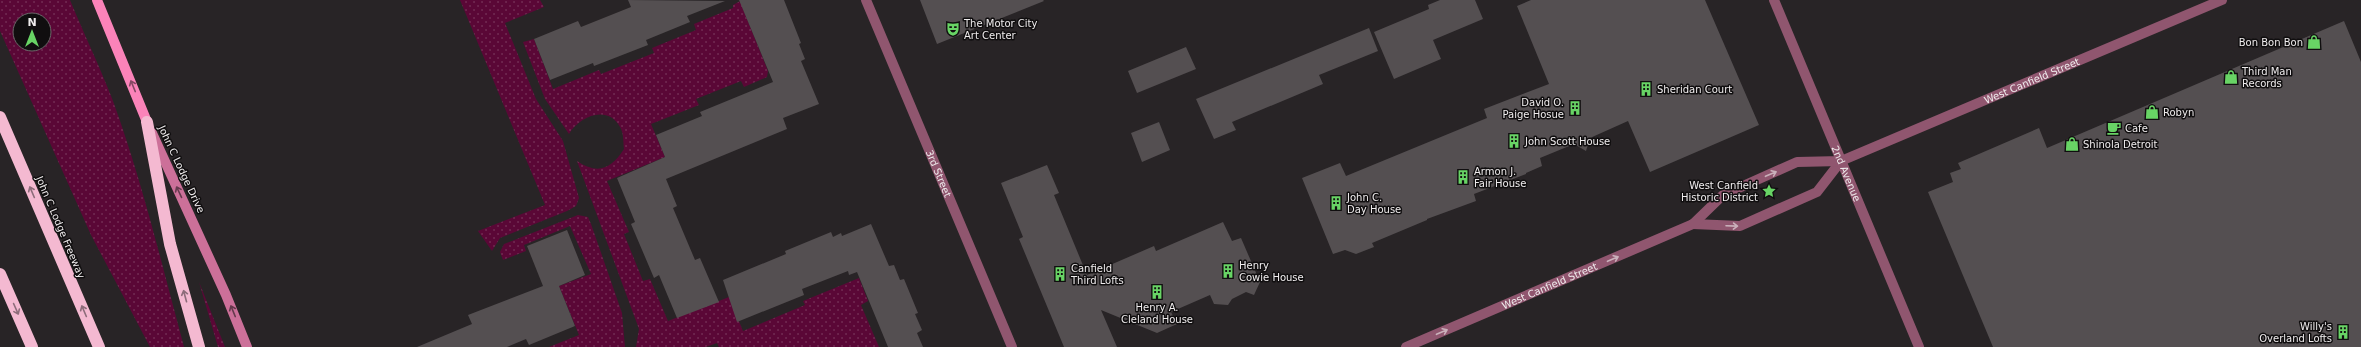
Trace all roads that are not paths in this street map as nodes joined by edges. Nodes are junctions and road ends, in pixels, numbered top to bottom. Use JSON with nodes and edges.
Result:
{"nodes":[{"id":1,"x":97,"y":0,"type":"edge"},
{"id":2,"x":866,"y":0,"type":"edge"},
{"id":3,"x":1774,"y":0,"type":"edge"},
{"id":4,"x":2222,"y":0,"type":"edge"},
{"id":5,"x":0,"y":117,"type":"edge"},
{"id":6,"x":147,"y":122,"type":"junction"},
{"id":7,"x":1840,"y":160,"type":"junction"},
{"id":8,"x":1693,"y":224,"type":"junction"},
{"id":9,"x":0,"y":274,"type":"edge"},
{"id":10,"x":32,"y":347,"type":"edge"},
{"id":11,"x":99,"y":347,"type":"edge"},
{"id":12,"x":199,"y":347,"type":"edge"},
{"id":13,"x":247,"y":347,"type":"edge"},
{"id":14,"x":1012,"y":347,"type":"edge"},
{"id":15,"x":1406,"y":347,"type":"edge"},
{"id":16,"x":1919,"y":347,"type":"edge"}],
"edges":[{"from":6,"to":1,"type":"main road","name":"John C Lodge Drive","one_way":true},
{"from":2,"to":14,"type":"street","name":"3rd Street"},
{"from":3,"to":7,"type":"street","name":"2nd Avenue"},
{"from":4,"to":7,"type":"street","name":"West Canfield Street"},
{"from":11,"to":5,"type":"highway","name":"John C Lodge Freeway","one_way":true},
{"from":12,"to":6,"type":"highway","one_way":true},
{"from":13,"to":6,"type":"main road","name":"John C Lodge Drive","one_way":true},
{"from":8,"to":7,"type":"street","name":"West Canfield Street","one_way":true},
{"from":8,"to":7,"type":"street","name":"West Canfield Street","one_way":true},
{"from":7,"to":16,"type":"street","name":"2nd Avenue"},
{"from":15,"to":8,"type":"street","name":"West Canfield Street","one_way":true},
{"from":9,"to":10,"type":"highway","one_way":true}]}
